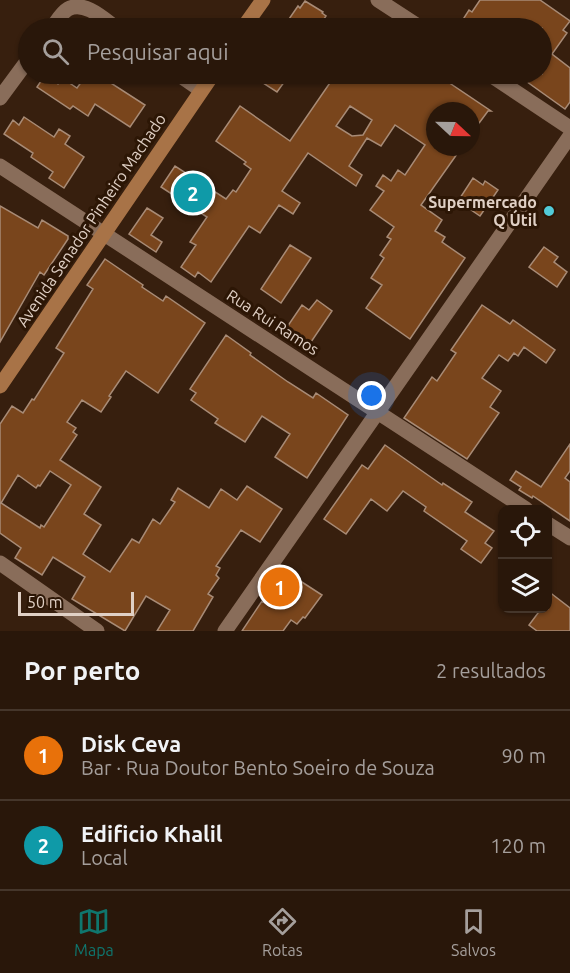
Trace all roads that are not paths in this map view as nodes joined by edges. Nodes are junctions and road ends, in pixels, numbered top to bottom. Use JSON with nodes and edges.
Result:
{"nodes":[{"id":1,"x":263,"y":0,"type":"edge"},
{"id":2,"x":378,"y":0,"type":"edge"},
{"id":3,"x":60,"y":18,"type":"edge"},
{"id":4,"x":102,"y":18,"type":"edge"},
{"id":5,"x":250,"y":18,"type":"edge"},
{"id":6,"x":406,"y":18,"type":"edge"},
{"id":7,"x":18,"y":74,"type":"edge"},
{"id":8,"x":192,"y":84,"type":"edge"},
{"id":9,"x":206,"y":84,"type":"edge"},
{"id":10,"x":504,"y":84,"type":"edge"},
{"id":11,"x":201,"y":90,"type":"junction"},
{"id":12,"x":0,"y":98,"type":"edge"},
{"id":13,"x":570,"y":128,"type":"edge"},
{"id":14,"x":570,"y":136,"type":"edge"},
{"id":15,"x":0,"y":166,"type":"edge"},
{"id":16,"x":103,"y":233,"type":"junction"},
{"id":17,"x":0,"y":386,"type":"edge"},
{"id":18,"x":377,"y":411,"type":"junction"},
{"id":19,"x":518,"y":505,"type":"edge"},
{"id":20,"x":552,"y":527,"type":"edge"},
{"id":21,"x":570,"y":538,"type":"edge"},
{"id":22,"x":0,"y":563,"type":"edge"},
{"id":23,"x":97,"y":631,"type":"edge"},
{"id":24,"x":225,"y":631,"type":"edge"}],
"edges":[{"from":1,"to":5,"type":"main road"},
{"from":2,"to":6,"type":"street"},
{"from":3,"to":4,"type":"street"},
{"from":7,"to":12,"type":"street"},
{"from":8,"to":11,"type":"street"},
{"from":9,"to":11,"type":"main road","name":"Avenida Senador Pinheiro Machado"},
{"from":10,"to":13,"type":"street"},
{"from":11,"to":16,"type":"main road","name":"Avenida Senador Pinheiro Machado"},
{"from":14,"to":18,"type":"street"},
{"from":15,"to":16,"type":"street","name":"Rua Rui Ramos"},
{"from":16,"to":17,"type":"main road","name":"Avenida Senador Pinheiro Machado"},
{"from":16,"to":18,"type":"street","name":"Rua Rui Ramos"},
{"from":18,"to":19,"type":"street","name":"Rua Rui Ramos"},
{"from":18,"to":24,"type":"street"},
{"from":20,"to":21,"type":"street"},
{"from":22,"to":23,"type":"street"}]}
